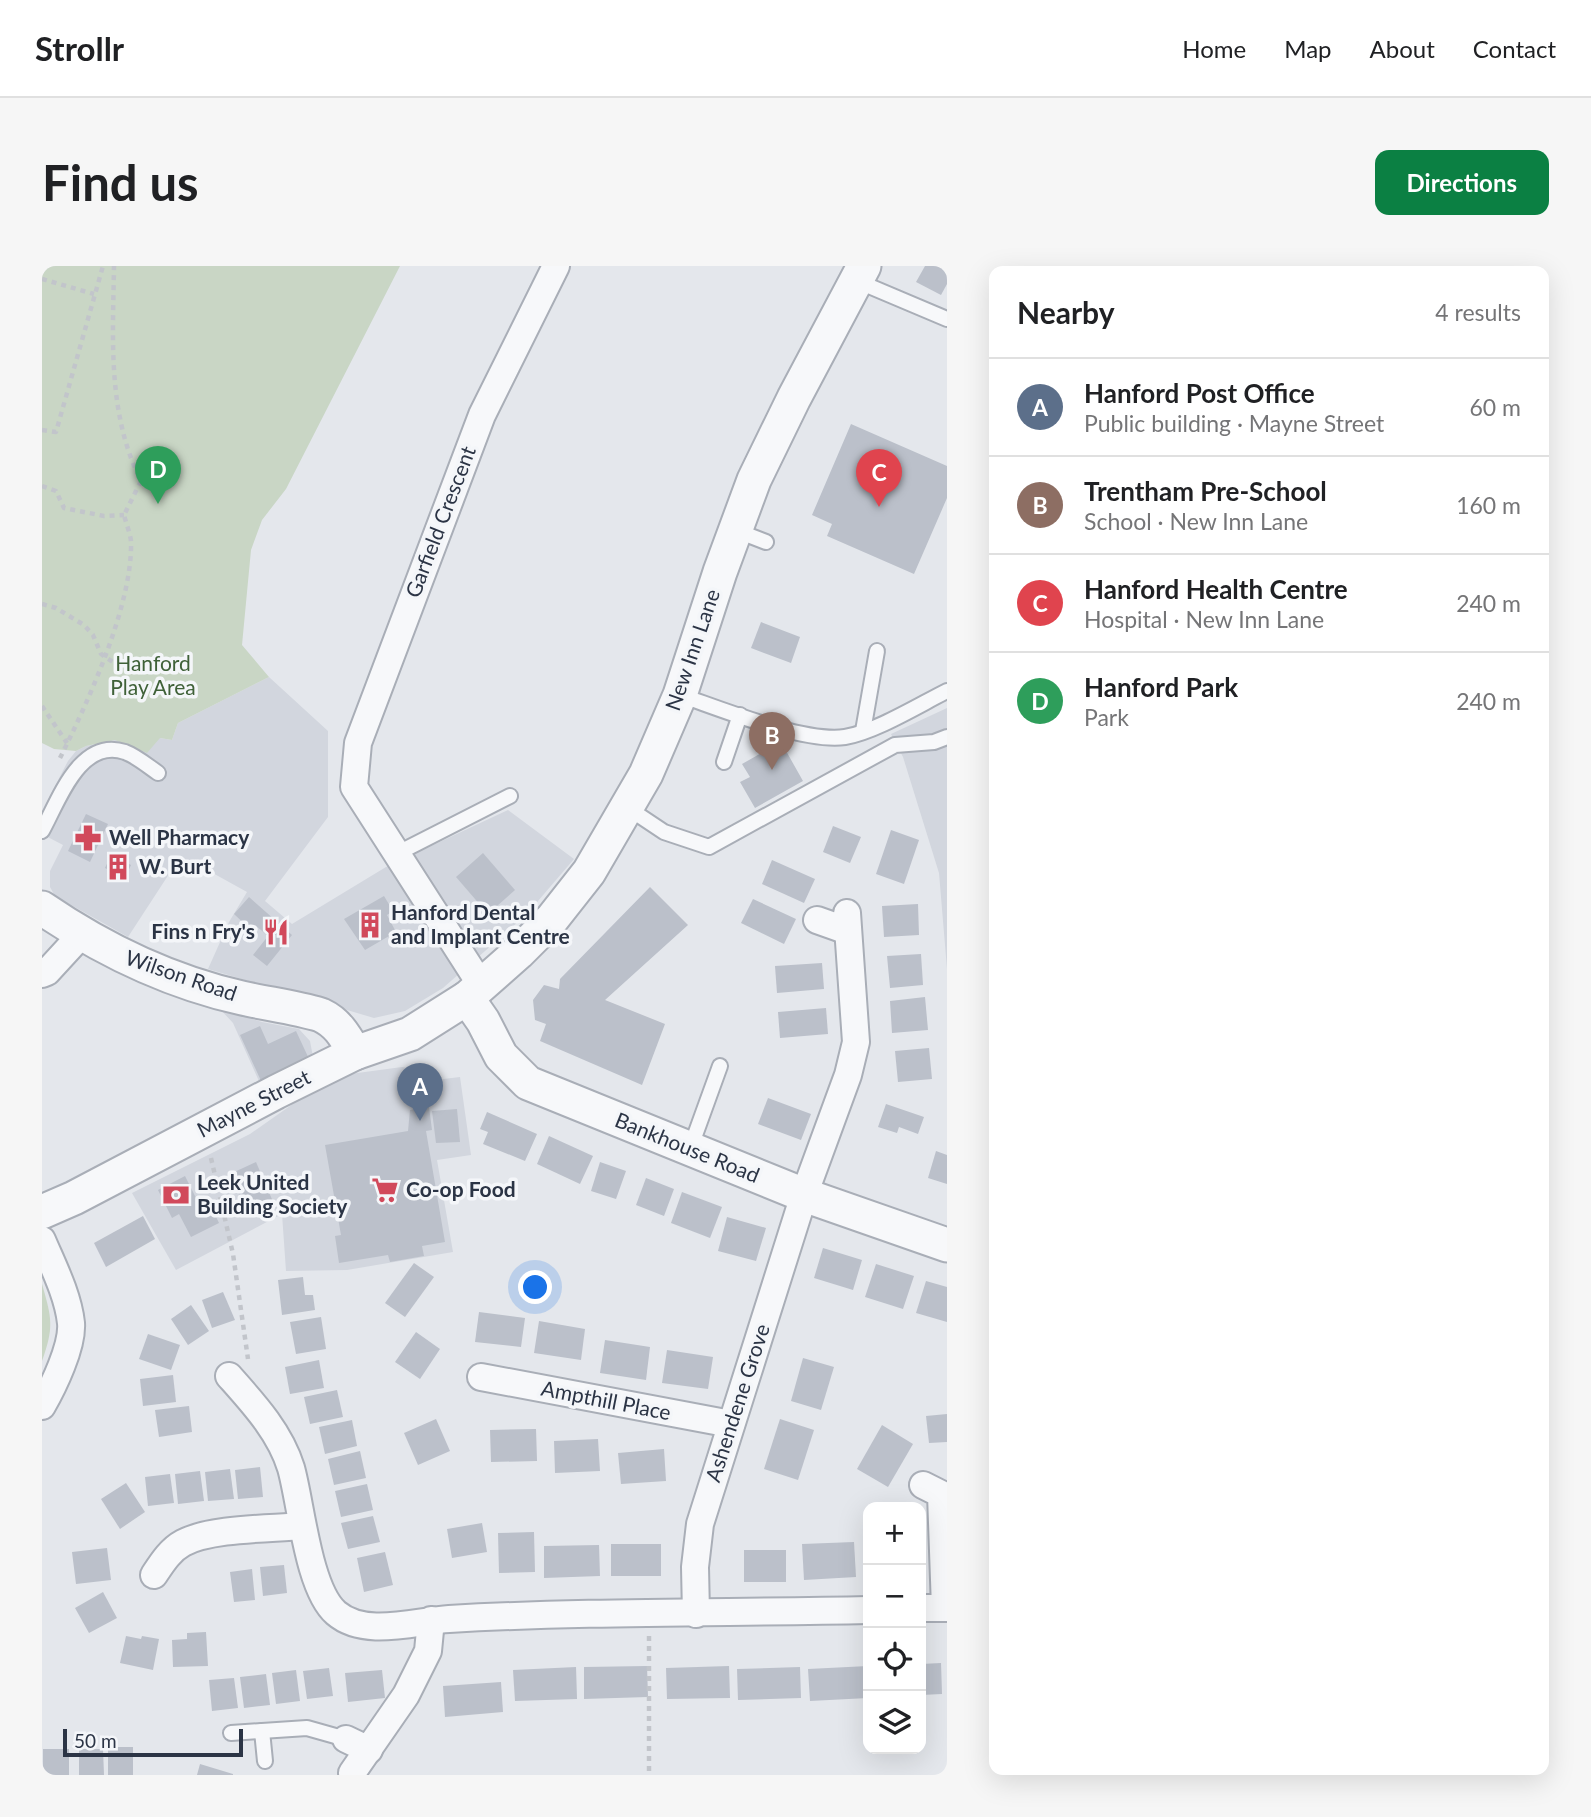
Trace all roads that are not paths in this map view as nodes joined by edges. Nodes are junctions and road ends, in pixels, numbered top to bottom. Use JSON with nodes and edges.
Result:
{"nodes":[{"id":1,"x":555,"y":266,"type":"edge"},
{"id":2,"x":860,"y":273,"type":"edge"},
{"id":3,"x":947,"y":319,"type":"edge"},
{"id":4,"x":735,"y":530,"type":"junction"},
{"id":5,"x":766,"y":542,"type":"dead end"},
{"id":6,"x":877,"y":651,"type":"dead end"},
{"id":7,"x":947,"y":691,"type":"edge"},
{"id":8,"x":680,"y":695,"type":"junction"},
{"id":9,"x":740,"y":715,"type":"junction"},
{"id":10,"x":863,"y":731,"type":"junction"},
{"id":11,"x":947,"y":737,"type":"edge"},
{"id":12,"x":724,"y":762,"type":"dead end"},
{"id":13,"x":158,"y":773,"type":"dead end"},
{"id":14,"x":510,"y":796,"type":"dead end"},
{"id":15,"x":628,"y":808,"type":"junction"},
{"id":16,"x":42,"y":831,"type":"edge"},
{"id":17,"x":396,"y":854,"type":"junction"},
{"id":18,"x":42,"y":908,"type":"edge"},
{"id":19,"x":817,"y":920,"type":"dead end"},
{"id":20,"x":81,"y":935,"type":"junction"},
{"id":21,"x":42,"y":974,"type":"edge"},
{"id":22,"x":474,"y":991,"type":"junction"},
{"id":23,"x":355,"y":1053,"type":"junction"},
{"id":24,"x":720,"y":1066,"type":"dead end"},
{"id":25,"x":690,"y":1149,"type":"junction"},
{"id":26,"x":804,"y":1195,"type":"junction"},
{"id":27,"x":42,"y":1212,"type":"edge"},
{"id":28,"x":42,"y":1240,"type":"edge"},
{"id":29,"x":947,"y":1245,"type":"edge"},
{"id":30,"x":229,"y":1376,"type":"road end"},
{"id":31,"x":481,"y":1377,"type":"dead end"},
{"id":32,"x":42,"y":1406,"type":"edge"},
{"id":33,"x":731,"y":1424,"type":"junction"},
{"id":34,"x":937,"y":1490,"type":"edge"},
{"id":35,"x":302,"y":1526,"type":"junction"},
{"id":36,"x":154,"y":1575,"type":"dead end"},
{"id":37,"x":938,"y":1608,"type":"edge"},
{"id":38,"x":863,"y":1610,"type":"edge"},
{"id":39,"x":696,"y":1614,"type":"junction"},
{"id":40,"x":431,"y":1620,"type":"junction"},
{"id":41,"x":262,"y":1731,"type":"junction"},
{"id":42,"x":231,"y":1733,"type":"dead end"},
{"id":43,"x":358,"y":1744,"type":"junction"},
{"id":44,"x":265,"y":1761,"type":"dead end"},
{"id":45,"x":352,"y":1773,"type":"dead end"}],
"edges":[{"from":1,"to":17,"type":"street","name":"Garfield Crescent"},
{"from":2,"to":3,"type":"lane"},
{"from":2,"to":4,"type":"street","name":"New Inn Lane"},
{"from":4,"to":5,"type":"lane"},
{"from":4,"to":8,"type":"street","name":"New Inn Lane"},
{"from":6,"to":10,"type":"lane"},
{"from":7,"to":10,"type":"lane"},
{"from":8,"to":9,"type":"lane"},
{"from":8,"to":15,"type":"street","name":"New Inn Lane"},
{"from":9,"to":10,"type":"lane"},
{"from":9,"to":12,"type":"lane"},
{"from":11,"to":15,"type":"lane"},
{"from":13,"to":16,"type":"lane"},
{"from":14,"to":17,"type":"lane"},
{"from":15,"to":22,"type":"street","name":"New Inn Lane"},
{"from":17,"to":22,"type":"street"},
{"from":18,"to":20,"type":"street","name":"Wilson Road"},
{"from":19,"to":26,"type":"street","name":"Ashendene Grove"},
{"from":20,"to":21,"type":"street"},
{"from":20,"to":23,"type":"street","name":"Wilson Road"},
{"from":22,"to":23,"type":"street","name":"Mayne Street"},
{"from":22,"to":25,"type":"street","name":"Bankhouse Road"},
{"from":23,"to":27,"type":"street","name":"Mayne Street"},
{"from":24,"to":25,"type":"lane"},
{"from":25,"to":26,"type":"street","name":"Bankhouse Road"},
{"from":26,"to":29,"type":"street","name":"Bankhouse Road"},
{"from":26,"to":33,"type":"street","name":"Ashendene Grove"},
{"from":28,"to":32,"type":"street"},
{"from":30,"to":35,"type":"street"},
{"from":31,"to":33,"type":"street","name":"Ampthill Place"},
{"from":33,"to":39,"type":"street","name":"Ashendene Grove"},
{"from":34,"to":37,"type":"street"},
{"from":35,"to":36,"type":"street"},
{"from":35,"to":40,"type":"street"},
{"from":38,"to":39,"type":"street"},
{"from":39,"to":40,"type":"street"},
{"from":40,"to":43,"type":"street"},
{"from":41,"to":42,"type":"lane"},
{"from":41,"to":43,"type":"lane"},
{"from":41,"to":44,"type":"lane"},
{"from":43,"to":45,"type":"street"}]}
